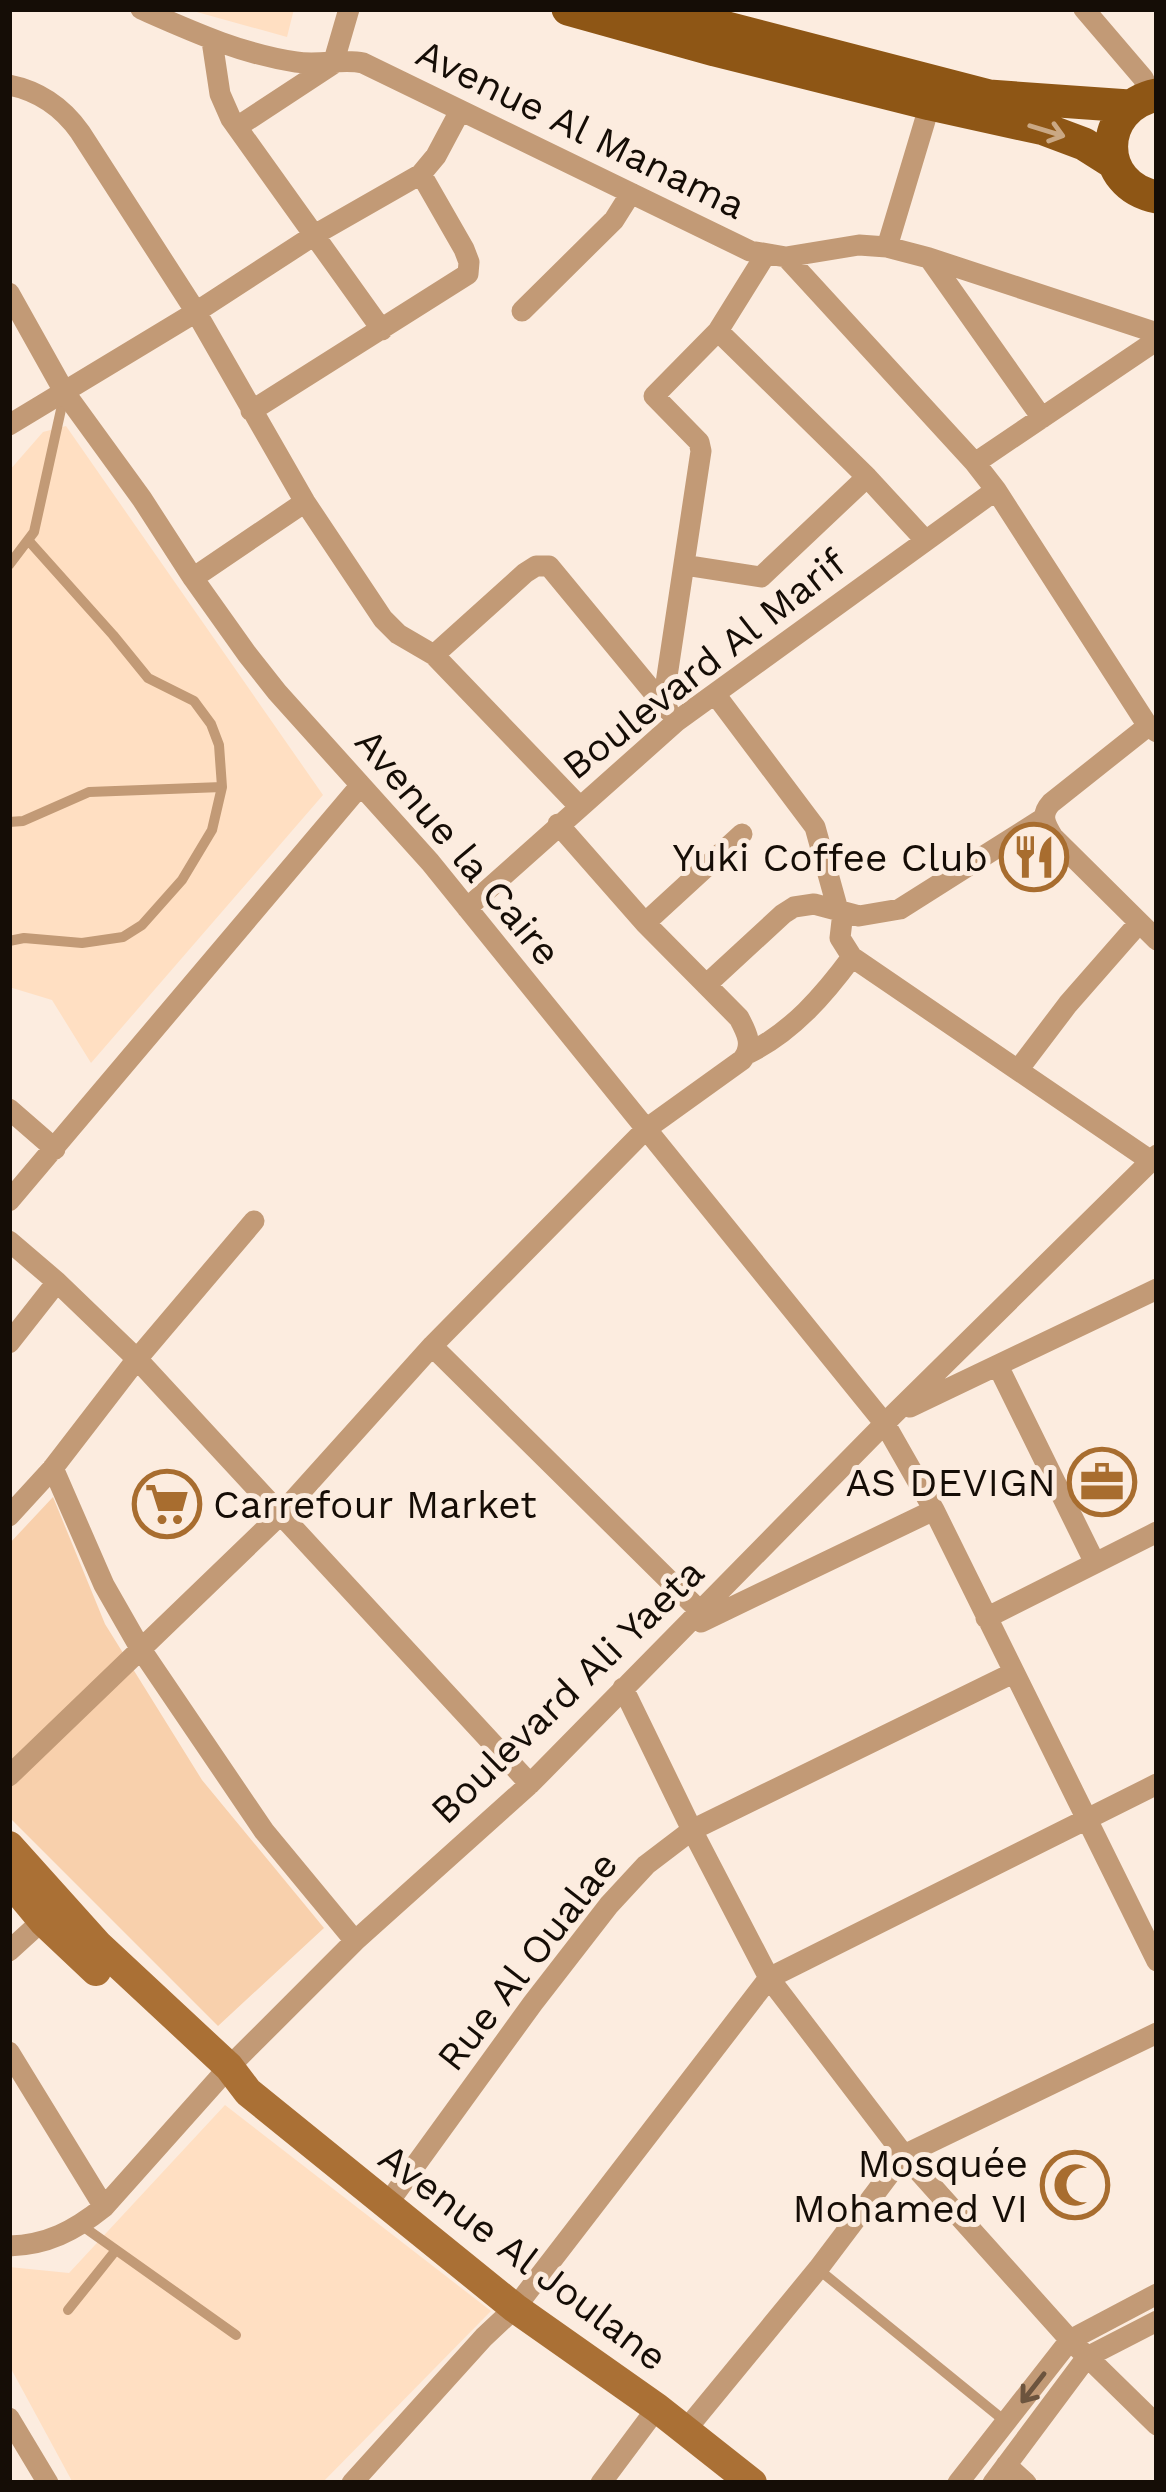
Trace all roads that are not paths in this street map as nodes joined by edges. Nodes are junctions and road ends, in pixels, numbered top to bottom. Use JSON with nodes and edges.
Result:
{"nodes":[{"id":1,"x":141,"y":9,"type":"edge"},
{"id":2,"x":350,"y":9,"type":"edge"},
{"id":3,"x":568,"y":9,"type":"edge"},
{"id":4,"x":1084,"y":9,"type":"edge"},
{"id":5,"x":663,"y":10,"type":"edge"},
{"id":6,"x":720,"y":19,"type":"edge"},
{"id":7,"x":212,"y":40,"type":"junction"},
{"id":8,"x":333,"y":64,"type":"junction"},
{"id":9,"x":9,"y":85,"type":"edge"},
{"id":10,"x":1146,"y":99,"type":"edge"},
{"id":11,"x":930,"y":104,"type":"junction"},
{"id":12,"x":460,"y":111,"type":"junction"},
{"id":13,"x":237,"y":127,"type":"junction"},
{"id":14,"x":1114,"y":163,"type":"junction"},
{"id":15,"x":421,"y":174,"type":"junction"},
{"id":16,"x":632,"y":193,"type":"junction"},
{"id":17,"x":1155,"y":198,"type":"edge"},
{"id":18,"x":316,"y":234,"type":"junction"},
{"id":19,"x":887,"y":247,"type":"junction"},
{"id":20,"x":776,"y":256,"type":"junction"},
{"id":21,"x":929,"y":258,"type":"junction"},
{"id":22,"x":12,"y":306,"type":"edge"},
{"id":23,"x":522,"y":310,"type":"dead end"},
{"id":24,"x":196,"y":312,"type":"junction"},
{"id":25,"x":382,"y":330,"type":"junction"},
{"id":26,"x":718,"y":332,"type":"junction"},
{"id":27,"x":1157,"y":336,"type":"edge"},
{"id":28,"x":65,"y":393,"type":"junction"},
{"id":29,"x":251,"y":411,"type":"junction"},
{"id":30,"x":1042,"y":418,"type":"junction"},
{"id":31,"x":9,"y":425,"type":"edge"},
{"id":32,"x":975,"y":463,"type":"junction"},
{"id":33,"x":867,"y":477,"type":"junction"},
{"id":34,"x":996,"y":490,"type":"junction"},
{"id":35,"x":305,"y":502,"type":"junction"},
{"id":36,"x":28,"y":540,"type":"junction"},
{"id":37,"x":925,"y":541,"type":"junction"},
{"id":38,"x":9,"y":565,"type":"edge"},
{"id":39,"x":683,"y":565,"type":"junction"},
{"id":40,"x":193,"y":578,"type":"junction"},
{"id":41,"x":434,"y":655,"type":"junction"},
{"id":42,"x":715,"y":694,"type":"junction"},
{"id":43,"x":670,"y":712,"type":"junction"},
{"id":44,"x":1152,"y":729,"type":"edge"},
{"id":45,"x":360,"y":785,"type":"junction"},
{"id":46,"x":222,"y":787,"type":"junction"},
{"id":47,"x":579,"y":806,"type":"junction"},
{"id":48,"x":1044,"y":818,"type":"junction"},
{"id":49,"x":9,"y":822,"type":"edge"},
{"id":50,"x":558,"y":824,"type":"junction"},
{"id":51,"x":742,"y":834,"type":"dead end"},
{"id":52,"x":467,"y":908,"type":"junction"},
{"id":53,"x":841,"y":911,"type":"junction"},
{"id":54,"x":645,"y":923,"type":"junction"},
{"id":55,"x":1139,"y":923,"type":"junction"},
{"id":56,"x":1157,"y":940,"type":"edge"},
{"id":57,"x":9,"y":941,"type":"edge"},
{"id":58,"x":852,"y":957,"type":"junction"},
{"id":59,"x":706,"y":985,"type":"junction"},
{"id":60,"x":748,"y":1053,"type":"junction"},
{"id":61,"x":1018,"y":1070,"type":"junction"},
{"id":62,"x":9,"y":1109,"type":"edge"},
{"id":63,"x":646,"y":1129,"type":"junction"},
{"id":64,"x":55,"y":1149,"type":"junction"},
{"id":65,"x":1154,"y":1158,"type":"edge"},
{"id":66,"x":9,"y":1201,"type":"edge"},
{"id":67,"x":254,"y":1221,"type":"dead end"},
{"id":68,"x":9,"y":1241,"type":"edge"},
{"id":69,"x":57,"y":1282,"type":"junction"},
{"id":70,"x":1157,"y":1288,"type":"edge"},
{"id":71,"x":9,"y":1342,"type":"edge"},
{"id":72,"x":432,"y":1346,"type":"junction"},
{"id":73,"x":137,"y":1359,"type":"junction"},
{"id":74,"x":998,"y":1366,"type":"junction"},
{"id":75,"x":889,"y":1419,"type":"junction"},
{"id":76,"x":53,"y":1468,"type":"junction"},
{"id":77,"x":934,"y":1510,"type":"junction"},
{"id":78,"x":280,"y":1515,"type":"junction"},
{"id":79,"x":9,"y":1516,"type":"edge"},
{"id":80,"x":1157,"y":1532,"type":"edge"},
{"id":81,"x":1095,"y":1563,"type":"junction"},
{"id":82,"x":701,"y":1612,"type":"junction"},
{"id":83,"x":986,"y":1618,"type":"junction"},
{"id":84,"x":684,"y":1630,"type":"junction"},
{"id":85,"x":140,"y":1648,"type":"junction"},
{"id":86,"x":1013,"y":1673,"type":"junction"},
{"id":87,"x":622,"y":1688,"type":"junction"},
{"id":88,"x":9,"y":1776,"type":"edge"},
{"id":89,"x":530,"y":1784,"type":"junction"},
{"id":90,"x":1157,"y":1784,"type":"edge"},
{"id":91,"x":1088,"y":1820,"type":"junction"},
{"id":92,"x":692,"y":1830,"type":"junction"},
{"id":93,"x":9,"y":1846,"type":"edge"},
{"id":94,"x":9,"y":1880,"type":"edge"},
{"id":95,"x":51,"y":1913,"type":"junction"},
{"id":96,"x":356,"y":1941,"type":"junction"},
{"id":97,"x":9,"y":1951,"type":"edge"},
{"id":98,"x":1157,"y":1961,"type":"edge"},
{"id":99,"x":769,"y":1978,"type":"junction"},
{"id":100,"x":1157,"y":2033,"type":"edge"},
{"id":101,"x":9,"y":2052,"type":"edge"},
{"id":102,"x":232,"y":2080,"type":"junction"},
{"id":103,"x":904,"y":2155,"type":"junction"},
{"id":104,"x":388,"y":2203,"type":"junction"},
{"id":105,"x":104,"y":2207,"type":"junction"},
{"id":106,"x":81,"y":2225,"type":"junction"},
{"id":107,"x":10,"y":2245,"type":"edge"},
{"id":108,"x":116,"y":2250,"type":"junction"},
{"id":109,"x":818,"y":2269,"type":"junction"},
{"id":110,"x":1157,"y":2294,"type":"edge"},
{"id":111,"x":515,"y":2308,"type":"junction"},
{"id":112,"x":68,"y":2310,"type":"dead end"},
{"id":113,"x":1157,"y":2321,"type":"edge"},
{"id":114,"x":236,"y":2335,"type":"dead end"},
{"id":115,"x":1070,"y":2340,"type":"junction"},
{"id":116,"x":1087,"y":2357,"type":"junction"},
{"id":117,"x":657,"y":2408,"type":"junction"},
{"id":118,"x":9,"y":2417,"type":"edge"},
{"id":119,"x":1006,"y":2422,"type":"junction"},
{"id":120,"x":1157,"y":2426,"type":"edge"},
{"id":121,"x":684,"y":2432,"type":"junction"},
{"id":122,"x":1000,"y":2474,"type":"edge"},
{"id":123,"x":48,"y":2483,"type":"edge"},
{"id":124,"x":352,"y":2483,"type":"edge"},
{"id":125,"x":601,"y":2483,"type":"edge"},
{"id":126,"x":752,"y":2483,"type":"edge"},
{"id":127,"x":958,"y":2483,"type":"edge"},
{"id":128,"x":1026,"y":2483,"type":"edge"}],
"edges":[{"from":1,"to":7,"type":"street","name":"Avenue Al Manama"},
{"from":2,"to":8,"type":"street"},
{"from":3,"to":11,"type":"main road"},
{"from":4,"to":10,"type":"street"},
{"from":5,"to":6,"type":"main road"},
{"from":6,"to":10,"type":"main road"},
{"from":7,"to":8,"type":"street","name":"Avenue Al Manama"},
{"from":7,"to":13,"type":"street"},
{"from":8,"to":12,"type":"street","name":"Avenue Al Manama"},
{"from":8,"to":13,"type":"street"},
{"from":9,"to":24,"type":"street"},
{"from":10,"to":14,"type":"main road"},
{"from":11,"to":14,"type":"main road","one_way":true},
{"from":11,"to":19,"type":"street"},
{"from":12,"to":15,"type":"street"},
{"from":12,"to":16,"type":"street","name":"Avenue Al Manama"},
{"from":13,"to":18,"type":"street"},
{"from":14,"to":17,"type":"main road"},
{"from":15,"to":18,"type":"street"},
{"from":15,"to":25,"type":"street"},
{"from":16,"to":20,"type":"street","name":"Avenue Al Manama"},
{"from":16,"to":23,"type":"street"},
{"from":18,"to":24,"type":"street"},
{"from":18,"to":25,"type":"street"},
{"from":19,"to":20,"type":"street","name":"Avenue Al Manama"},
{"from":19,"to":21,"type":"street","name":"Avenue Al Manama"},
{"from":20,"to":26,"type":"street"},
{"from":20,"to":32,"type":"street","name":"Avenue Al Manama"},
{"from":21,"to":27,"type":"street","name":"Avenue Al Manama"},
{"from":21,"to":30,"type":"street"},
{"from":22,"to":28,"type":"street","name":"Avenue la Caire"},
{"from":24,"to":28,"type":"street"},
{"from":24,"to":29,"type":"street"},
{"from":25,"to":29,"type":"street"},
{"from":26,"to":33,"type":"street"},
{"from":26,"to":39,"type":"street"},
{"from":27,"to":30,"type":"street"},
{"from":28,"to":31,"type":"street"},
{"from":28,"to":36,"type":"lane"},
{"from":28,"to":40,"type":"street","name":"Avenue la Caire"},
{"from":29,"to":35,"type":"street"},
{"from":30,"to":32,"type":"street"},
{"from":32,"to":34,"type":"street","name":"Avenue Al Manama"},
{"from":33,"to":37,"type":"street"},
{"from":33,"to":39,"type":"street"},
{"from":34,"to":37,"type":"street","name":"Boulevard Al Marif"},
{"from":34,"to":44,"type":"street","name":"Avenue Al Manama"},
{"from":35,"to":40,"type":"street"},
{"from":35,"to":41,"type":"street"},
{"from":36,"to":38,"type":"lane"},
{"from":36,"to":46,"type":"lane"},
{"from":37,"to":42,"type":"street","name":"Boulevard Al Marif"},
{"from":39,"to":43,"type":"street"},
{"from":40,"to":45,"type":"street","name":"Avenue la Caire"},
{"from":41,"to":43,"type":"street"},
{"from":41,"to":47,"type":"street"},
{"from":42,"to":43,"type":"street","name":"Boulevard Al Marif"},
{"from":42,"to":53,"type":"street"},
{"from":43,"to":47,"type":"street","name":"Boulevard Al Marif"},
{"from":44,"to":48,"type":"street"},
{"from":45,"to":52,"type":"street","name":"Avenue la Caire"},
{"from":45,"to":64,"type":"street"},
{"from":46,"to":49,"type":"lane"},
{"from":46,"to":57,"type":"lane"},
{"from":47,"to":50,"type":"street","name":"Boulevard Al Marif"},
{"from":48,"to":53,"type":"street"},
{"from":48,"to":55,"type":"street"},
{"from":50,"to":52,"type":"street","name":"Boulevard Al Marif"},
{"from":50,"to":54,"type":"street"},
{"from":51,"to":54,"type":"street"},
{"from":52,"to":63,"type":"street","name":"Avenue la Caire"},
{"from":53,"to":58,"type":"street"},
{"from":53,"to":59,"type":"street"},
{"from":54,"to":59,"type":"street"},
{"from":55,"to":56,"type":"street"},
{"from":55,"to":61,"type":"street"},
{"from":58,"to":60,"type":"street"},
{"from":58,"to":61,"type":"street"},
{"from":59,"to":60,"type":"street"},
{"from":60,"to":63,"type":"street"},
{"from":61,"to":65,"type":"street"},
{"from":62,"to":64,"type":"street"},
{"from":63,"to":72,"type":"street"},
{"from":63,"to":75,"type":"street","name":"Avenue la Caire"},
{"from":64,"to":66,"type":"street"},
{"from":65,"to":75,"type":"street","name":"Boulevard Ali Yaeta"},
{"from":67,"to":73,"type":"street"},
{"from":68,"to":69,"type":"street"},
{"from":69,"to":71,"type":"street"},
{"from":69,"to":73,"type":"street"},
{"from":70,"to":74,"type":"street"},
{"from":72,"to":78,"type":"street"},
{"from":72,"to":82,"type":"street"},
{"from":73,"to":76,"type":"street"},
{"from":73,"to":78,"type":"street"},
{"from":74,"to":75,"type":"street"},
{"from":74,"to":81,"type":"street"},
{"from":75,"to":77,"type":"street","name":"Avenue la Caire"},
{"from":75,"to":82,"type":"street","name":"Boulevard Ali Yaeta"},
{"from":76,"to":79,"type":"street"},
{"from":76,"to":85,"type":"street"},
{"from":77,"to":83,"type":"street","name":"Avenue la Caire"},
{"from":77,"to":84,"type":"street"},
{"from":78,"to":85,"type":"street"},
{"from":78,"to":89,"type":"street"},
{"from":80,"to":81,"type":"street"},
{"from":81,"to":83,"type":"street"},
{"from":82,"to":84,"type":"street","name":"Boulevard Ali Yaeta"},
{"from":83,"to":86,"type":"street","name":"Avenue la Caire"},
{"from":84,"to":87,"type":"street","name":"Boulevard Ali Yaeta"},
{"from":85,"to":88,"type":"street"},
{"from":85,"to":96,"type":"street"},
{"from":86,"to":91,"type":"street","name":"Avenue la Caire"},
{"from":86,"to":92,"type":"street","name":"Rue Al Oualae"},
{"from":87,"to":89,"type":"street","name":"Boulevard Ali Yaeta"},
{"from":87,"to":92,"type":"street"},
{"from":89,"to":96,"type":"street","name":"Boulevard Ali Yaeta"},
{"from":90,"to":91,"type":"street"},
{"from":91,"to":98,"type":"street","name":"Avenue la Caire"},
{"from":91,"to":99,"type":"street"},
{"from":92,"to":99,"type":"street"},
{"from":92,"to":104,"type":"street","name":"Rue Al Oualae"},
{"from":93,"to":95,"type":"street"},
{"from":94,"to":95,"type":"street"},
{"from":95,"to":97,"type":"street"},
{"from":95,"to":102,"type":"street","name":"Avenue Al Joulane"},
{"from":96,"to":102,"type":"street","name":"Boulevard Ali Yaeta"},
{"from":99,"to":103,"type":"street"},
{"from":99,"to":111,"type":"street"},
{"from":100,"to":103,"type":"street"},
{"from":101,"to":105,"type":"street"},
{"from":102,"to":104,"type":"street","name":"Avenue Al Joulane"},
{"from":102,"to":105,"type":"street","name":"Boulevard Ali Yaeta"},
{"from":103,"to":109,"type":"street"},
{"from":103,"to":115,"type":"street"},
{"from":104,"to":111,"type":"street","name":"Avenue Al Joulane"},
{"from":105,"to":106,"type":"street","name":"Boulevard Ali Yaeta"},
{"from":106,"to":107,"type":"street","name":"Boulevard Ali Yaeta"},
{"from":106,"to":108,"type":"lane"},
{"from":108,"to":112,"type":"lane"},
{"from":108,"to":114,"type":"lane"},
{"from":109,"to":119,"type":"lane"},
{"from":109,"to":121,"type":"street"},
{"from":110,"to":115,"type":"street"},
{"from":111,"to":117,"type":"street","name":"Avenue Al Joulane"},
{"from":111,"to":124,"type":"street"},
{"from":113,"to":116,"type":"street"},
{"from":115,"to":116,"type":"street"},
{"from":115,"to":119,"type":"street","one_way":true},
{"from":116,"to":120,"type":"street"},
{"from":116,"to":122,"type":"street"},
{"from":117,"to":121,"type":"street","name":"Avenue Al Joulane"},
{"from":117,"to":125,"type":"street"},
{"from":118,"to":123,"type":"street"},
{"from":119,"to":127,"type":"street"},
{"from":121,"to":126,"type":"street","name":"Avenue Al Joulane"},
{"from":122,"to":128,"type":"street"}]}
